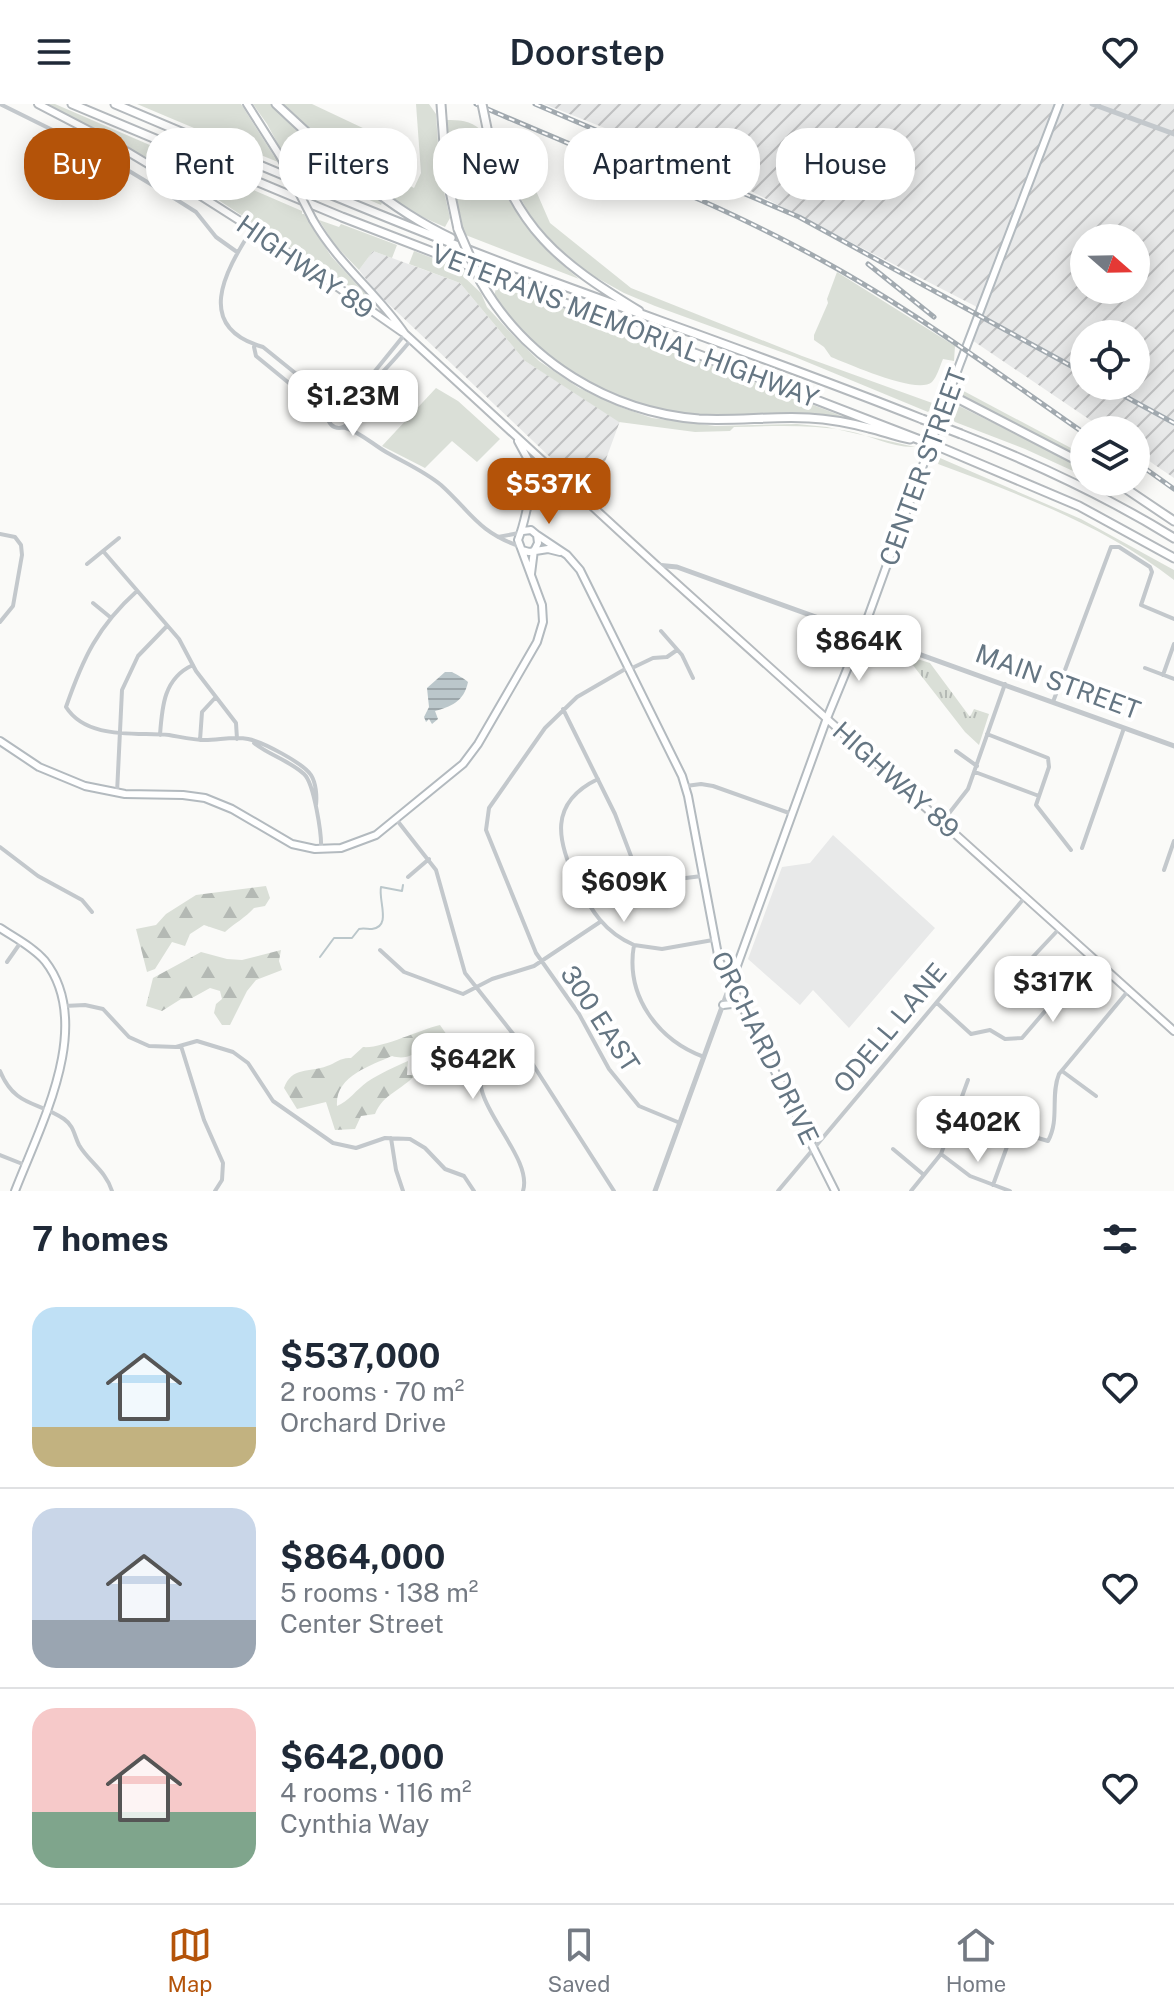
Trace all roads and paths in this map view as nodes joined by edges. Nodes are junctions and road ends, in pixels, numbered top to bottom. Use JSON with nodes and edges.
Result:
{"nodes":[{"id":1,"x":0,"y":104,"type":"edge"},
{"id":2,"x":38,"y":104,"type":"edge"},
{"id":3,"x":72,"y":104,"type":"edge"},
{"id":4,"x":115,"y":104,"type":"edge"},
{"id":5,"x":247,"y":104,"type":"edge"},
{"id":6,"x":276,"y":104,"type":"edge"},
{"id":7,"x":441,"y":104,"type":"edge"},
{"id":8,"x":482,"y":104,"type":"edge"},
{"id":9,"x":1059,"y":104,"type":"edge"},
{"id":10,"x":1092,"y":104,"type":"edge"},
{"id":11,"x":1174,"y":134,"type":"edge"},
{"id":12,"x":252,"y":229,"type":"junction"},
{"id":13,"x":237,"y":252,"type":"junction"},
{"id":14,"x":511,"y":266,"type":"junction"},
{"id":15,"x":655,"y":320,"type":"junction"},
{"id":16,"x":408,"y":337,"type":"junction"},
{"id":17,"x":254,"y":347,"type":"junction"},
{"id":18,"x":949,"y":394,"type":"junction"},
{"id":19,"x":357,"y":396,"type":"junction"},
{"id":20,"x":338,"y":406,"type":"junction"},
{"id":21,"x":328,"y":415,"type":"junction"},
{"id":22,"x":350,"y":416,"type":"junction"},
{"id":23,"x":343,"y":427,"type":"junction"},
{"id":24,"x":358,"y":432,"type":"junction"},
{"id":25,"x":517,"y":438,"type":"junction"},
{"id":26,"x":920,"y":440,"type":"junction"},
{"id":27,"x":1070,"y":457,"type":"edge"},
{"id":28,"x":545,"y":465,"type":"junction"},
{"id":29,"x":530,"y":491,"type":"junction"},
{"id":30,"x":1137,"y":496,"type":"edge"},
{"id":31,"x":528,"y":513,"type":"junction"},
{"id":32,"x":1174,"y":521,"type":"edge"},
{"id":33,"x":522,"y":532,"type":"junction"},
{"id":34,"x":536,"y":533,"type":"junction"},
{"id":35,"x":0,"y":534,"type":"edge"},
{"id":36,"x":498,"y":537,"type":"junction"},
{"id":37,"x":119,"y":538,"type":"dead end"},
{"id":38,"x":1174,"y":538,"type":"edge"},
{"id":39,"x":520,"y":548,"type":"junction"},
{"id":40,"x":535,"y":550,"type":"junction"},
{"id":41,"x":103,"y":551,"type":"junction"},
{"id":42,"x":562,"y":552,"type":"junction"},
{"id":43,"x":1174,"y":558,"type":"edge"},
{"id":44,"x":87,"y":564,"type":"dead end"},
{"id":45,"x":656,"y":565,"type":"junction"},
{"id":46,"x":531,"y":574,"type":"junction"},
{"id":47,"x":137,"y":591,"type":"junction"},
{"id":48,"x":93,"y":603,"type":"dead end"},
{"id":49,"x":110,"y":617,"type":"junction"},
{"id":50,"x":1174,"y":619,"type":"edge"},
{"id":51,"x":0,"y":622,"type":"edge"},
{"id":52,"x":167,"y":626,"type":"junction"},
{"id":53,"x":661,"y":631,"type":"dead end"},
{"id":54,"x":862,"y":634,"type":"junction"},
{"id":55,"x":1174,"y":644,"type":"edge"},
{"id":56,"x":677,"y":650,"type":"junction"},
{"id":57,"x":193,"y":665,"type":"junction"},
{"id":58,"x":629,"y":668,"type":"junction"},
{"id":59,"x":1145,"y":668,"type":"dead end"},
{"id":60,"x":1163,"y":675,"type":"junction"},
{"id":61,"x":693,"y":678,"type":"dead end"},
{"id":62,"x":1174,"y":679,"type":"edge"},
{"id":63,"x":1005,"y":684,"type":"junction"},
{"id":64,"x":215,"y":698,"type":"junction"},
{"id":65,"x":1053,"y":702,"type":"junction"},
{"id":66,"x":563,"y":709,"type":"junction"},
{"id":67,"x":827,"y":718,"type":"junction"},
{"id":68,"x":1124,"y":728,"type":"junction"},
{"id":69,"x":120,"y":734,"type":"junction"},
{"id":70,"x":987,"y":734,"type":"junction"},
{"id":71,"x":160,"y":735,"type":"junction"},
{"id":72,"x":237,"y":739,"type":"junction"},
{"id":73,"x":200,"y":740,"type":"junction"},
{"id":74,"x":0,"y":741,"type":"edge"},
{"id":75,"x":1174,"y":746,"type":"edge"},
{"id":76,"x":956,"y":751,"type":"dead end"},
{"id":77,"x":976,"y":769,"type":"junction"},
{"id":78,"x":598,"y":779,"type":"junction"},
{"id":79,"x":686,"y":786,"type":"junction"},
{"id":80,"x":117,"y":793,"type":"junction"},
{"id":81,"x":1039,"y":796,"type":"junction"},
{"id":82,"x":792,"y":814,"type":"junction"},
{"id":83,"x":396,"y":819,"type":"junction"},
{"id":84,"x":943,"y":821,"type":"junction"},
{"id":85,"x":1174,"y":841,"type":"edge"},
{"id":86,"x":0,"y":847,"type":"edge"},
{"id":87,"x":1082,"y":848,"type":"dead end"},
{"id":88,"x":321,"y":849,"type":"junction"},
{"id":89,"x":1071,"y":850,"type":"dead end"},
{"id":90,"x":429,"y":859,"type":"junction"},
{"id":91,"x":1164,"y":870,"type":"dead end"},
{"id":92,"x":702,"y":876,"type":"junction"},
{"id":93,"x":408,"y":877,"type":"dead end"},
{"id":94,"x":1026,"y":896,"type":"junction"},
{"id":95,"x":92,"y":912,"type":"dead end"},
{"id":96,"x":600,"y":922,"type":"junction"},
{"id":97,"x":1060,"y":927,"type":"junction"},
{"id":98,"x":0,"y":928,"type":"edge"},
{"id":99,"x":713,"y":940,"type":"junction"},
{"id":100,"x":21,"y":942,"type":"junction"},
{"id":101,"x":634,"y":945,"type":"junction"},
{"id":102,"x":380,"y":950,"type":"dead end"},
{"id":103,"x":541,"y":961,"type":"junction"},
{"id":104,"x":7,"y":962,"type":"dead end"},
{"id":105,"x":1100,"y":963,"type":"junction"},
{"id":106,"x":1015,"y":976,"type":"dead end"},
{"id":107,"x":730,"y":985,"type":"junction"},
{"id":108,"x":476,"y":989,"type":"junction"},
{"id":109,"x":1129,"y":989,"type":"junction"},
{"id":110,"x":740,"y":1003,"type":"junction"},
{"id":111,"x":937,"y":1003,"type":"junction"},
{"id":112,"x":723,"y":1005,"type":"junction"},
{"id":113,"x":64,"y":1006,"type":"junction"},
{"id":114,"x":1174,"y":1031,"type":"edge"},
{"id":115,"x":519,"y":1041,"type":"junction"},
{"id":116,"x":181,"y":1046,"type":"junction"},
{"id":117,"x":704,"y":1057,"type":"junction"},
{"id":118,"x":0,"y":1071,"type":"edge"},
{"id":119,"x":1061,"y":1071,"type":"junction"},
{"id":120,"x":968,"y":1080,"type":"dead end"},
{"id":121,"x":1096,"y":1096,"type":"dead end"},
{"id":122,"x":45,"y":1110,"type":"junction"},
{"id":123,"x":680,"y":1123,"type":"junction"},
{"id":124,"x":391,"y":1138,"type":"junction"},
{"id":125,"x":813,"y":1148,"type":"junction"},
{"id":126,"x":893,"y":1149,"type":"dead end"},
{"id":127,"x":941,"y":1154,"type":"junction"},
{"id":128,"x":0,"y":1155,"type":"edge"},
{"id":129,"x":25,"y":1165,"type":"junction"},
{"id":130,"x":924,"y":1175,"type":"junction"},
{"id":131,"x":993,"y":1185,"type":"junction"},
{"id":132,"x":15,"y":1191,"type":"edge"},
{"id":133,"x":112,"y":1191,"type":"edge"},
{"id":134,"x":215,"y":1191,"type":"edge"},
{"id":135,"x":403,"y":1191,"type":"edge"},
{"id":136,"x":474,"y":1191,"type":"edge"},
{"id":137,"x":523,"y":1191,"type":"edge"},
{"id":138,"x":614,"y":1191,"type":"edge"},
{"id":139,"x":655,"y":1191,"type":"edge"},
{"id":140,"x":778,"y":1191,"type":"edge"},
{"id":141,"x":835,"y":1191,"type":"edge"},
{"id":142,"x":911,"y":1191,"type":"edge"},
{"id":143,"x":1010,"y":1191,"type":"edge"}],
"edges":[{"from":1,"to":13,"type":"street"},
{"from":2,"to":12,"type":"main road","name":"HIGHWAY 89"},
{"from":3,"to":26,"type":"highway","name":"VETERANS MEMORIAL HIGHWAY"},
{"from":4,"to":14,"type":"highway","name":"VETERANS MEMORIAL HIGHWAY"},
{"from":5,"to":16,"type":"main road","name":"HIGHWAY 89","bridge":true},
{"from":6,"to":14,"type":"highway"},
{"from":7,"to":26,"type":"highway","bridge":true},
{"from":8,"to":15,"type":"highway","bridge":true},
{"from":9,"to":18,"type":"main road","name":"CENTER STREET"},
{"from":10,"to":11,"type":"street"},
{"from":12,"to":13,"type":"street"},
{"from":12,"to":16,"type":"main road","name":"HIGHWAY 89"},
{"from":13,"to":17,"type":"street"},
{"from":14,"to":15,"type":"highway","name":"VETERANS MEMORIAL HIGHWAY"},
{"from":15,"to":38,"type":"highway","name":"VETERANS MEMORIAL HIGHWAY","bridge":true},
{"from":16,"to":19,"type":"street"},
{"from":16,"to":25,"type":"main road","name":"HIGHWAY 89"},
{"from":17,"to":20,"type":"street"},
{"from":17,"to":21,"type":"street"},
{"from":18,"to":27,"type":"highway"},
{"from":18,"to":54,"type":"main road","name":"CENTER STREET"},
{"from":19,"to":20,"type":"street"},
{"from":19,"to":22,"type":"street"},
{"from":20,"to":21,"type":"street"},
{"from":20,"to":22,"type":"street"},
{"from":21,"to":23,"type":"street"},
{"from":22,"to":23,"type":"street"},
{"from":22,"to":24,"type":"street"},
{"from":23,"to":24,"type":"street"},
{"from":24,"to":36,"type":"street"},
{"from":25,"to":28,"type":"main road","name":"HIGHWAY 89"},
{"from":25,"to":29,"type":"main road"},
{"from":26,"to":43,"type":"highway","name":"VETERANS MEMORIAL HIGHWAY","bridge":true},
{"from":28,"to":29,"type":"main road"},
{"from":28,"to":45,"type":"main road","name":"HIGHWAY 89"},
{"from":29,"to":31,"type":"main road"},
{"from":30,"to":32,"type":"highway"},
{"from":31,"to":33,"type":"main road"},
{"from":31,"to":34,"type":"main road"},
{"from":33,"to":34,"type":"main road"},
{"from":33,"to":36,"type":"street"},
{"from":33,"to":39,"type":"main road"},
{"from":34,"to":40,"type":"main road"},
{"from":34,"to":42,"type":"main road","name":"ORCHARD DRIVE"},
{"from":35,"to":51,"type":"street"},
{"from":36,"to":39,"type":"street"},
{"from":37,"to":41,"type":"street"},
{"from":39,"to":40,"type":"main road"},
{"from":39,"to":46,"type":"main road"},
{"from":40,"to":42,"type":"main road"},
{"from":40,"to":46,"type":"main road"},
{"from":41,"to":44,"type":"street"},
{"from":41,"to":47,"type":"street"},
{"from":42,"to":58,"type":"main road","name":"ORCHARD DRIVE"},
{"from":45,"to":54,"type":"street","name":"MAIN STREET"},
{"from":45,"to":67,"type":"main road","name":"HIGHWAY 89"},
{"from":46,"to":83,"type":"main road"},
{"from":47,"to":49,"type":"street"},
{"from":47,"to":52,"type":"street"},
{"from":48,"to":49,"type":"street"},
{"from":49,"to":69,"type":"street"},
{"from":50,"to":65,"type":"street"},
{"from":52,"to":57,"type":"street"},
{"from":52,"to":69,"type":"street"},
{"from":53,"to":56,"type":"street"},
{"from":54,"to":63,"type":"street","name":"MAIN STREET"},
{"from":54,"to":67,"type":"main road","name":"CENTER STREET"},
{"from":55,"to":60,"type":"street"},
{"from":56,"to":58,"type":"street"},
{"from":56,"to":61,"type":"street"},
{"from":57,"to":64,"type":"street"},
{"from":57,"to":71,"type":"street"},
{"from":58,"to":66,"type":"street"},
{"from":58,"to":79,"type":"main road","name":"ORCHARD DRIVE"},
{"from":59,"to":60,"type":"street"},
{"from":60,"to":62,"type":"street"},
{"from":63,"to":65,"type":"street","name":"MAIN STREET"},
{"from":63,"to":70,"type":"street"},
{"from":64,"to":72,"type":"street"},
{"from":64,"to":73,"type":"street"},
{"from":65,"to":68,"type":"street","name":"MAIN STREET"},
{"from":66,"to":78,"type":"street"},
{"from":66,"to":103,"type":"street","name":"300 EAST"},
{"from":67,"to":82,"type":"main road","name":"CENTER STREET"},
{"from":67,"to":84,"type":"main road","name":"HIGHWAY 89"},
{"from":68,"to":75,"type":"street","name":"MAIN STREET"},
{"from":68,"to":87,"type":"street"},
{"from":69,"to":71,"type":"street"},
{"from":69,"to":80,"type":"street"},
{"from":70,"to":77,"type":"street"},
{"from":70,"to":81,"type":"street"},
{"from":71,"to":73,"type":"street"},
{"from":72,"to":73,"type":"street"},
{"from":72,"to":88,"type":"street"},
{"from":74,"to":80,"type":"main road"},
{"from":76,"to":77,"type":"street"},
{"from":77,"to":81,"type":"street"},
{"from":77,"to":84,"type":"street"},
{"from":78,"to":92,"type":"street"},
{"from":78,"to":96,"type":"street"},
{"from":79,"to":82,"type":"street"},
{"from":79,"to":92,"type":"main road","name":"ORCHARD DRIVE"},
{"from":80,"to":88,"type":"main road"},
{"from":81,"to":89,"type":"street"},
{"from":82,"to":107,"type":"main road","name":"CENTER STREET"},
{"from":83,"to":88,"type":"main road"},
{"from":83,"to":90,"type":"street"},
{"from":84,"to":94,"type":"main road","name":"HIGHWAY 89"},
{"from":85,"to":91,"type":"street"},
{"from":86,"to":95,"type":"street"},
{"from":90,"to":93,"type":"street"},
{"from":90,"to":108,"type":"street"},
{"from":92,"to":99,"type":"main road","name":"ORCHARD DRIVE"},
{"from":94,"to":97,"type":"main road","name":"HIGHWAY 89"},
{"from":94,"to":111,"type":"street","name":"ODELL LANE"},
{"from":96,"to":101,"type":"street"},
{"from":96,"to":103,"type":"street"},
{"from":97,"to":105,"type":"main road","name":"HIGHWAY 89"},
{"from":97,"to":106,"type":"street"},
{"from":98,"to":100,"type":"main road"},
{"from":99,"to":101,"type":"street"},
{"from":99,"to":107,"type":"main road","name":"ORCHARD DRIVE"},
{"from":100,"to":104,"type":"street"},
{"from":100,"to":113,"type":"main road"},
{"from":101,"to":117,"type":"street"},
{"from":102,"to":108,"type":"street"},
{"from":103,"to":108,"type":"street"},
{"from":103,"to":123,"type":"street","name":"300 EAST"},
{"from":105,"to":109,"type":"main road","name":"HIGHWAY 89"},
{"from":105,"to":111,"type":"street"},
{"from":107,"to":110,"type":"main road","name":"ORCHARD DRIVE"},
{"from":107,"to":112,"type":"street","name":"CENTER STREET"},
{"from":108,"to":115,"type":"street"},
{"from":109,"to":114,"type":"main road","name":"HIGHWAY 89"},
{"from":109,"to":119,"type":"street"},
{"from":110,"to":112,"type":"main road"},
{"from":110,"to":125,"type":"main road","name":"ORCHARD DRIVE"},
{"from":111,"to":125,"type":"street","name":"ODELL LANE"},
{"from":112,"to":117,"type":"street","name":"CENTER STREET"},
{"from":113,"to":116,"type":"street"},
{"from":113,"to":122,"type":"main road"},
{"from":115,"to":137,"type":"street"},
{"from":115,"to":138,"type":"street"},
{"from":116,"to":124,"type":"street"},
{"from":116,"to":134,"type":"street"},
{"from":117,"to":123,"type":"street","name":"CENTER STREET"},
{"from":118,"to":122,"type":"street"},
{"from":119,"to":121,"type":"street"},
{"from":119,"to":131,"type":"street"},
{"from":120,"to":127,"type":"street"},
{"from":122,"to":129,"type":"main road"},
{"from":122,"to":133,"type":"street"},
{"from":123,"to":139,"type":"street","name":"CENTER STREET"},
{"from":124,"to":135,"type":"street"},
{"from":124,"to":136,"type":"street"},
{"from":125,"to":140,"type":"street","name":"ODELL LANE"},
{"from":125,"to":141,"type":"main road","name":"ORCHARD DRIVE"},
{"from":126,"to":130,"type":"street"},
{"from":127,"to":130,"type":"street"},
{"from":127,"to":131,"type":"street"},
{"from":128,"to":129,"type":"street"},
{"from":129,"to":132,"type":"main road"},
{"from":130,"to":142,"type":"street"},
{"from":131,"to":143,"type":"street"}]}
